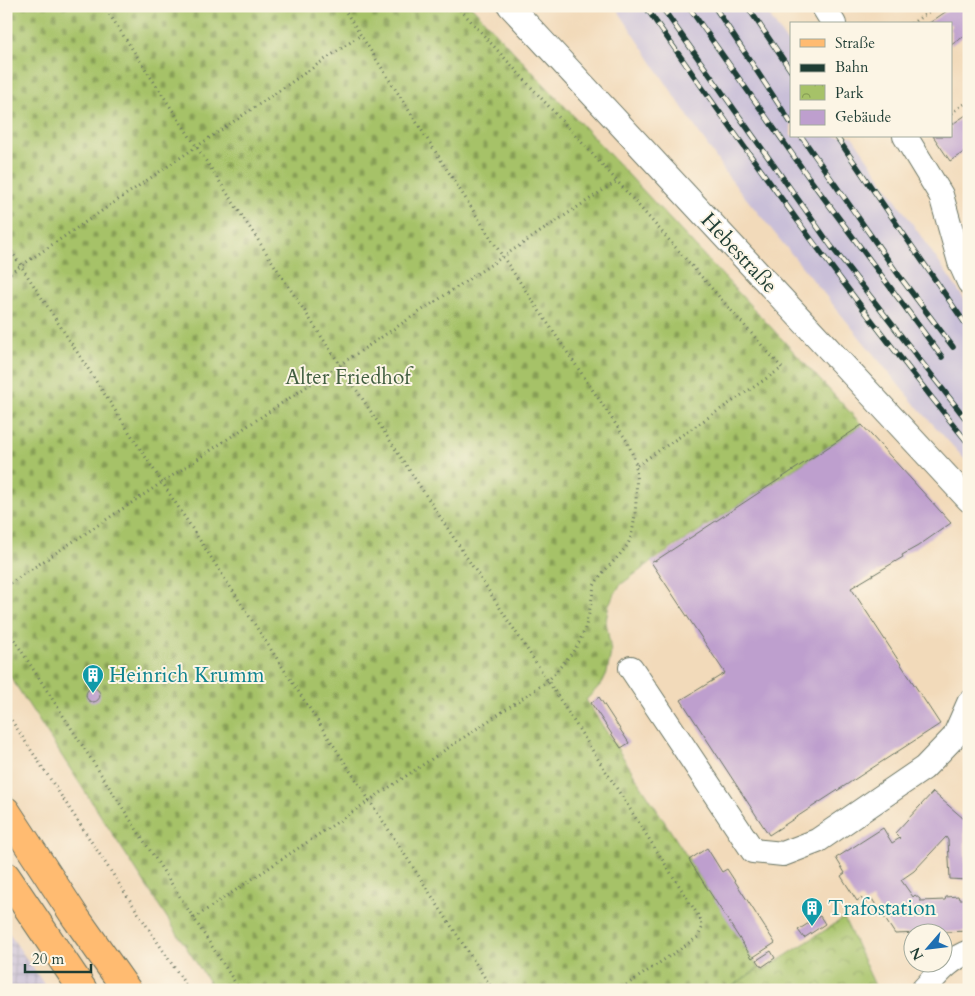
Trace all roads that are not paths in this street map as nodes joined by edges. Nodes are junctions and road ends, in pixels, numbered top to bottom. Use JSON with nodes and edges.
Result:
{"nodes":[{"id":1,"x":510,"y":6,"type":"edge"},
{"id":2,"x":823,"y":6,"type":"edge"},
{"id":3,"x":833,"y":22,"type":"edge"},
{"id":4,"x":907,"y":138,"type":"edge"},
{"id":5,"x":962,"y":242,"type":"edge"},
{"id":6,"x":969,"y":282,"type":"edge"},
{"id":7,"x":969,"y":500,"type":"edge"},
{"id":8,"x":631,"y":668,"type":"dead end"},
{"id":9,"x":969,"y":703,"type":"edge"},
{"id":10,"x":6,"y":811,"type":"edge"},
{"id":11,"x":6,"y":876,"type":"edge"},
{"id":12,"x":969,"y":952,"type":"edge"},
{"id":13,"x":83,"y":990,"type":"edge"},
{"id":14,"x":127,"y":990,"type":"edge"},
{"id":15,"x":923,"y":990,"type":"edge"}],
"edges":[{"from":1,"to":7,"type":"street","name":"Hebestraße"},
{"from":2,"to":3,"type":"street"},
{"from":4,"to":5,"type":"street"},
{"from":5,"to":6,"type":"street"},
{"from":8,"to":9,"type":"street"},
{"from":10,"to":14,"type":"main road"},
{"from":11,"to":13,"type":"main road"},
{"from":12,"to":15,"type":"street"}]}
